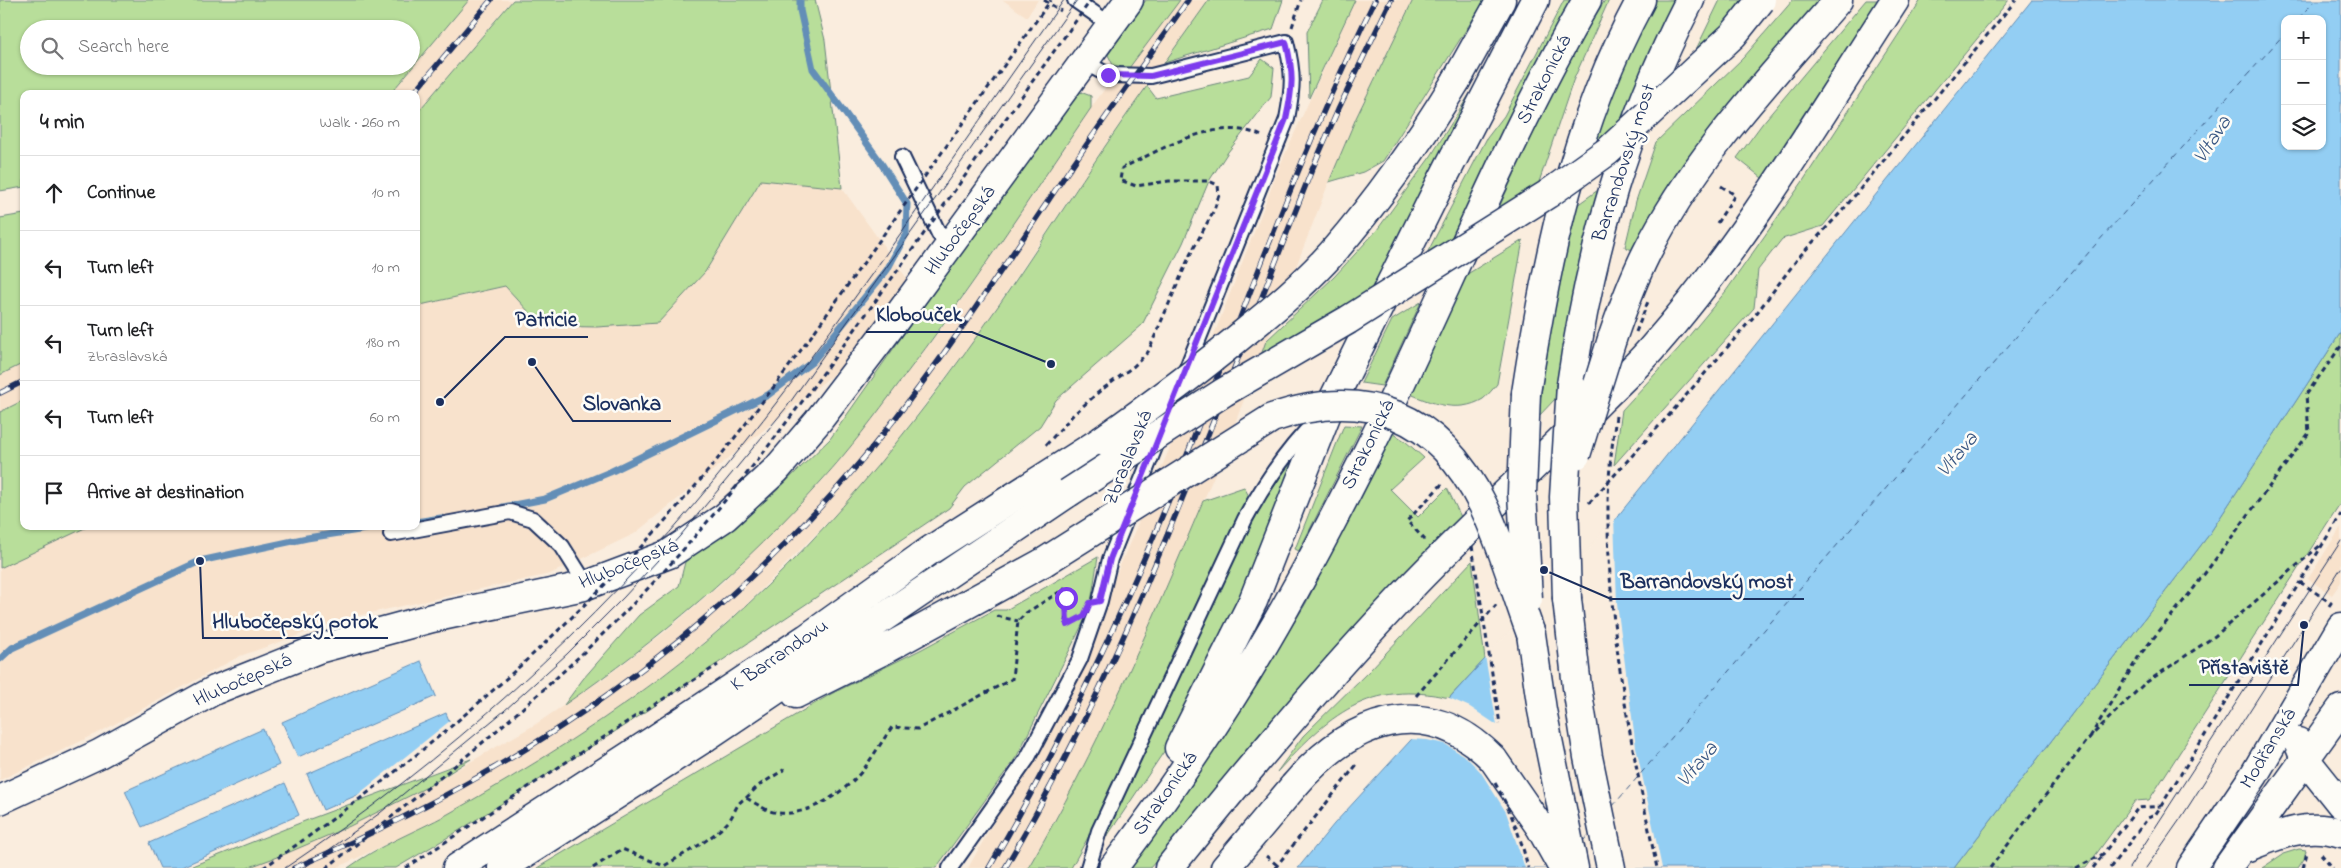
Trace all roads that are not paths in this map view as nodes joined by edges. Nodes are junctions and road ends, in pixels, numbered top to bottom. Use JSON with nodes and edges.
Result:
{"nodes":[{"id":1,"x":1075,"y":0,"type":"edge"},
{"id":2,"x":1129,"y":0,"type":"edge"},
{"id":3,"x":1501,"y":0,"type":"edge"},
{"id":4,"x":1535,"y":0,"type":"edge"},
{"id":5,"x":1587,"y":0,"type":"edge"},
{"id":6,"x":1641,"y":0,"type":"edge"},
{"id":7,"x":1690,"y":0,"type":"edge"},
{"id":8,"x":1761,"y":0,"type":"edge"},
{"id":9,"x":1838,"y":0,"type":"edge"},
{"id":10,"x":1895,"y":0,"type":"edge"},
{"id":11,"x":1111,"y":25,"type":"junction"},
{"id":12,"x":1084,"y":62,"type":"junction"},
{"id":13,"x":902,"y":157,"type":"dead end"},
{"id":14,"x":951,"y":244,"type":"junction"},
{"id":15,"x":1329,"y":408,"type":"junction"},
{"id":16,"x":1574,"y":502,"type":"junction"},
{"id":17,"x":420,"y":528,"type":"edge"},
{"id":18,"x":412,"y":530,"type":"edge"},
{"id":19,"x":390,"y":534,"type":"dead end"},
{"id":20,"x":584,"y":586,"type":"junction"},
{"id":21,"x":2334,"y":618,"type":"edge"},
{"id":22,"x":1531,"y":634,"type":"junction"},
{"id":23,"x":2297,"y":701,"type":"junction"},
{"id":24,"x":2341,"y":709,"type":"edge"},
{"id":25,"x":703,"y":740,"type":"junction"},
{"id":26,"x":2305,"y":759,"type":"junction"},
{"id":27,"x":2262,"y":762,"type":"junction"},
{"id":28,"x":0,"y":800,"type":"edge"},
{"id":29,"x":2341,"y":804,"type":"edge"},
{"id":30,"x":2341,"y":833,"type":"edge"},
{"id":31,"x":2233,"y":859,"type":"edge"},
{"id":32,"x":1119,"y":861,"type":"edge"},
{"id":33,"x":457,"y":868,"type":"edge"},
{"id":34,"x":502,"y":868,"type":"edge"},
{"id":35,"x":950,"y":868,"type":"edge"},
{"id":36,"x":1088,"y":868,"type":"edge"},
{"id":37,"x":1169,"y":868,"type":"edge"},
{"id":38,"x":1225,"y":868,"type":"edge"},
{"id":39,"x":1563,"y":868,"type":"edge"},
{"id":40,"x":1574,"y":868,"type":"edge"},
{"id":41,"x":1611,"y":868,"type":"edge"},
{"id":42,"x":2191,"y":868,"type":"edge"}],
"edges":[{"from":1,"to":11,"type":"lane"},
{"from":2,"to":11,"type":"main road","name":"Hlubočepská"},
{"from":3,"to":33,"type":"main road","name":"K Barrandovu","bridge":true},
{"from":4,"to":15,"type":"main road"},
{"from":5,"to":32,"type":"main road","name":"Strakonická"},
{"from":6,"to":22,"type":"main road","bridge":true},
{"from":7,"to":16,"type":"main road","name":"Barrandovský most","bridge":true},
{"from":8,"to":25,"type":"main road","bridge":true},
{"from":9,"to":16,"type":"main road","bridge":true},
{"from":10,"to":37,"type":"main road"},
{"from":11,"to":12,"type":"main road","name":"Hlubočepská"},
{"from":12,"to":14,"type":"main road","name":"Hlubočepská"},
{"from":12,"to":35,"type":"lane","name":"Zbraslavská"},
{"from":13,"to":14,"type":"lane"},
{"from":14,"to":20,"type":"main road","name":"Hlubočepská"},
{"from":15,"to":32,"type":"main road"},
{"from":15,"to":36,"type":"lane"},
{"from":16,"to":41,"type":"main road","name":"Barrandovský most","bridge":true},
{"from":17,"to":20,"type":"lane"},
{"from":18,"to":19,"type":"lane"},
{"from":20,"to":28,"type":"main road","name":"Hlubočepská"},
{"from":21,"to":23,"type":"main road","name":"Modřanská"},
{"from":22,"to":25,"type":"main road","bridge":true},
{"from":22,"to":40,"type":"main road"},
{"from":23,"to":26,"type":"main road"},
{"from":23,"to":27,"type":"main road","name":"Modřanská"},
{"from":24,"to":26,"type":"main road","name":"Modřanská"},
{"from":25,"to":34,"type":"main road"},
{"from":26,"to":27,"type":"main road"},
{"from":26,"to":29,"type":"main road"},
{"from":26,"to":31,"type":"main road","name":"Modřanská"},
{"from":27,"to":42,"type":"main road","name":"Modřanská"},
{"from":30,"to":31,"type":"main road"},
{"from":38,"to":39,"type":"main road","bridge":true}]}
